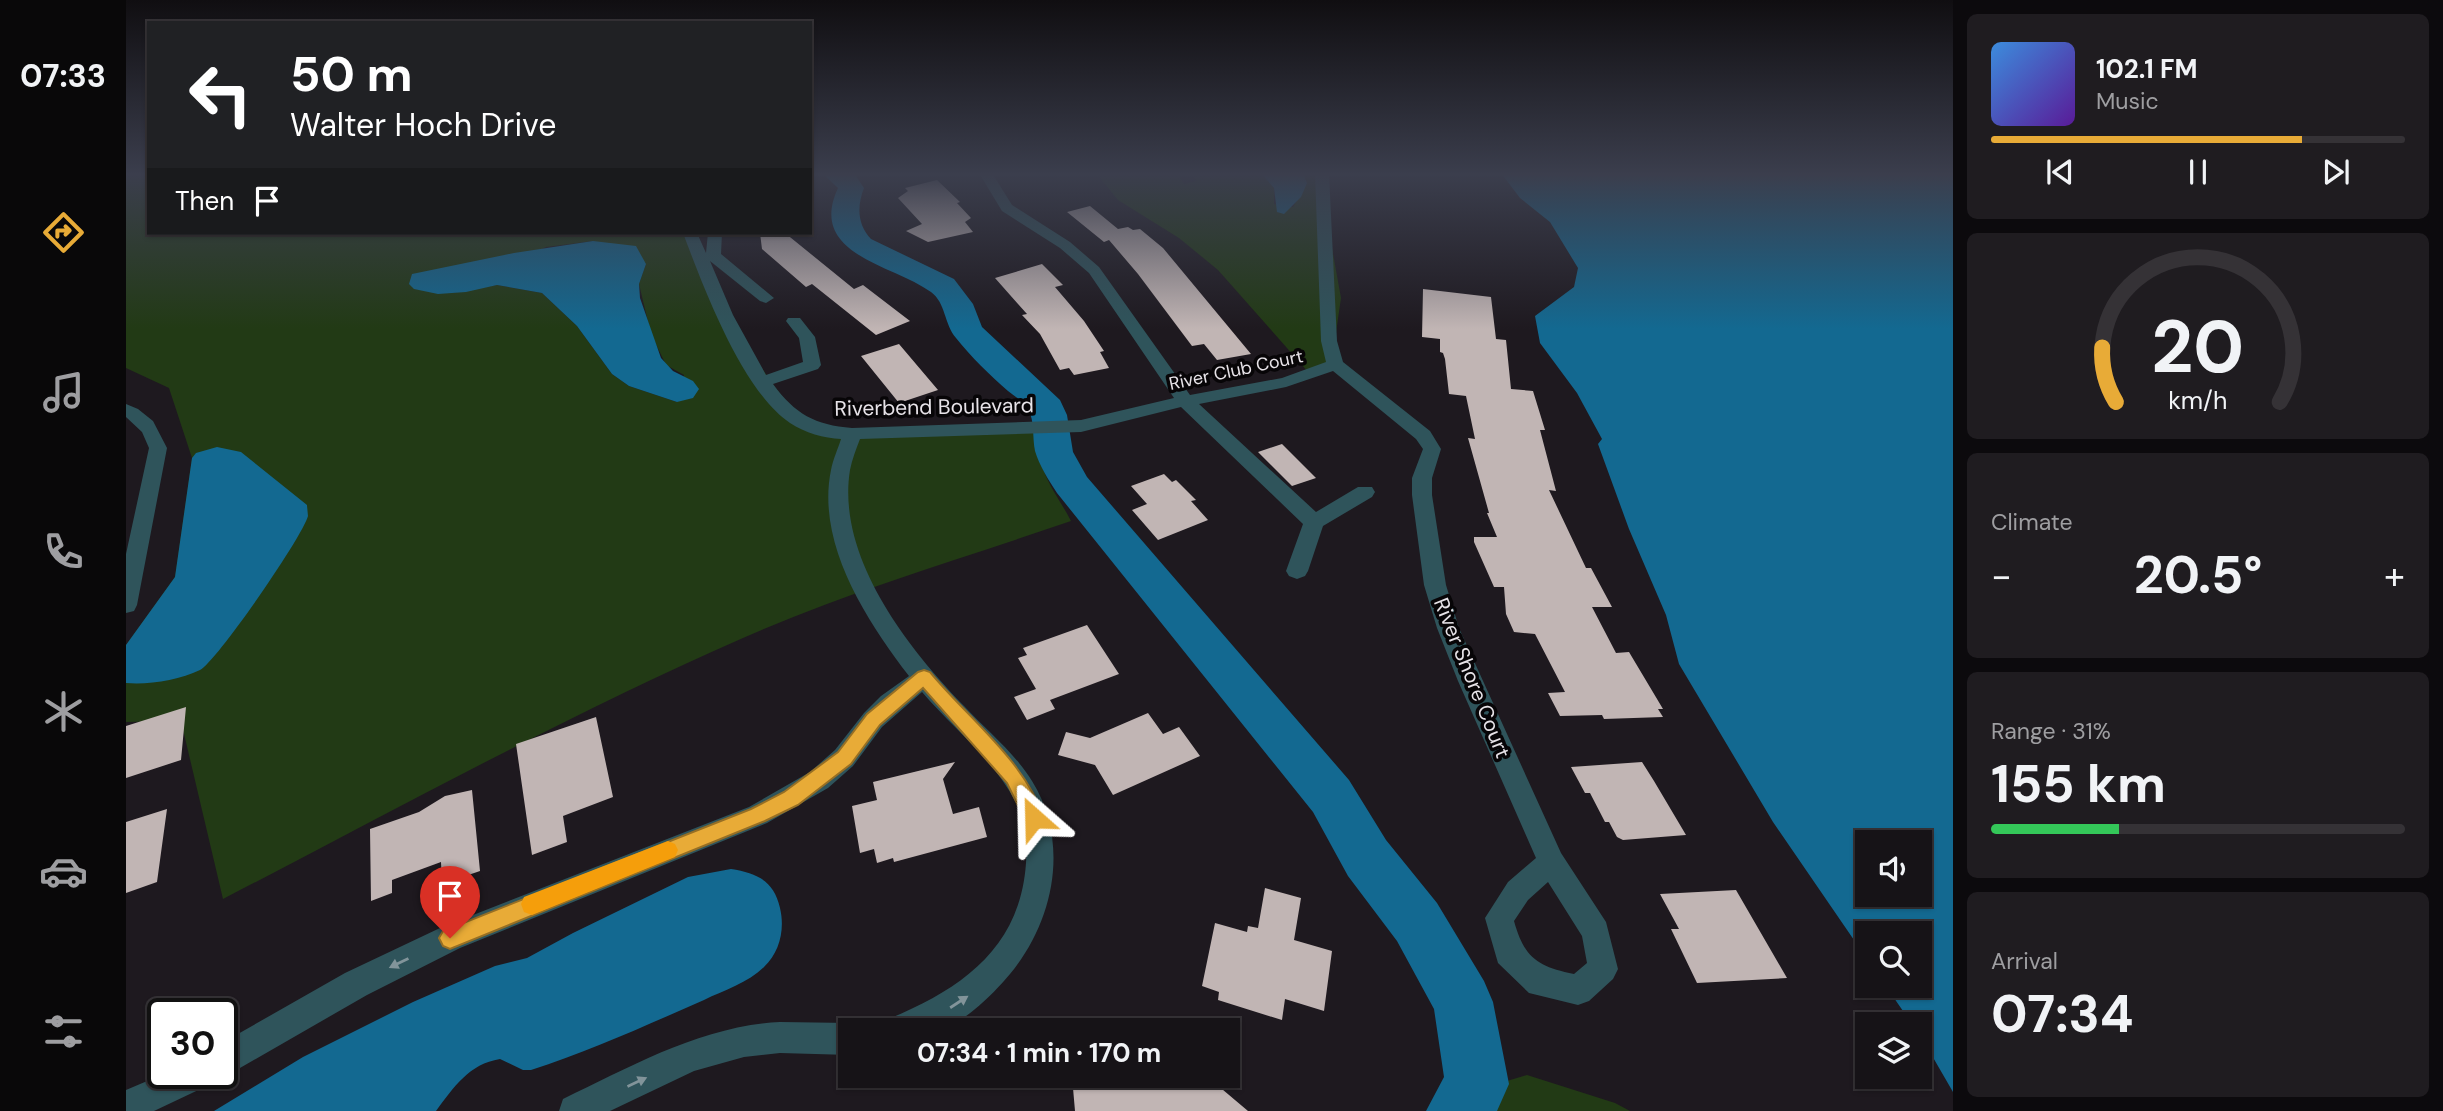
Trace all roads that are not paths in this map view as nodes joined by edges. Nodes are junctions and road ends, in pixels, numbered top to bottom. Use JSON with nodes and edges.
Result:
{"nodes":[{"id":1,"x":1033,"y":225,"type":"edge"},
{"id":2,"x":1324,"y":225,"type":"edge"},
{"id":3,"x":692,"y":235,"type":"edge"},
{"id":4,"x":714,"y":235,"type":"edge"},
{"id":5,"x":708,"y":257,"type":"junction"},
{"id":6,"x":766,"y":298,"type":"dead end"},
{"id":7,"x":794,"y":321,"type":"dead end"},
{"id":8,"x":1335,"y":364,"type":"junction"},
{"id":9,"x":762,"y":382,"type":"junction"},
{"id":10,"x":1185,"y":401,"type":"junction"},
{"id":11,"x":126,"y":409,"type":"edge"},
{"id":12,"x":1081,"y":426,"type":"joint"},
{"id":13,"x":852,"y":434,"type":"junction"},
{"id":14,"x":1365,"y":492,"type":"dead end"},
{"id":15,"x":1314,"y":522,"type":"junction"},
{"id":16,"x":1297,"y":571,"type":"dead end"},
{"id":17,"x":126,"y":605,"type":"edge"},
{"id":18,"x":924,"y":677,"type":"junction"},
{"id":19,"x":1551,"y":862,"type":"dead end"},
{"id":20,"x":934,"y":1018,"type":"edge"},
{"id":21,"x":838,"y":1039,"type":"edge"},
{"id":22,"x":238,"y":1052,"type":"edge"},
{"id":23,"x":169,"y":1089,"type":"edge"},
{"id":24,"x":126,"y":1105,"type":"edge"},
{"id":25,"x":575,"y":1111,"type":"edge"}],
"edges":[{"from":1,"to":10,"type":"street"},
{"from":2,"to":8,"type":"street","name":"River Club Court"},
{"from":3,"to":5,"type":"street","name":"Riverbend Boulevard"},
{"from":4,"to":5,"type":"street"},
{"from":5,"to":6,"type":"street"},
{"from":5,"to":9,"type":"street","name":"Riverbend Boulevard"},
{"from":7,"to":9,"type":"street"},
{"from":8,"to":10,"type":"street","name":"River Club Court"},
{"from":8,"to":19,"type":"street","name":"River Shore Court"},
{"from":9,"to":13,"type":"street","name":"Riverbend Boulevard"},
{"from":10,"to":12,"type":"street","name":"River Club Court"},
{"from":10,"to":15,"type":"street"},
{"from":11,"to":17,"type":"street"},
{"from":12,"to":13,"type":"street","name":"Riverbend Boulevard"},
{"from":13,"to":18,"type":"street"},
{"from":14,"to":15,"type":"street"},
{"from":15,"to":16,"type":"street"},
{"from":20,"to":18,"type":"street","one_way":true},
{"from":18,"to":22,"type":"street","one_way":true},
{"from":25,"to":21,"type":"street","one_way":true},
{"from":23,"to":24,"type":"street"}]}
